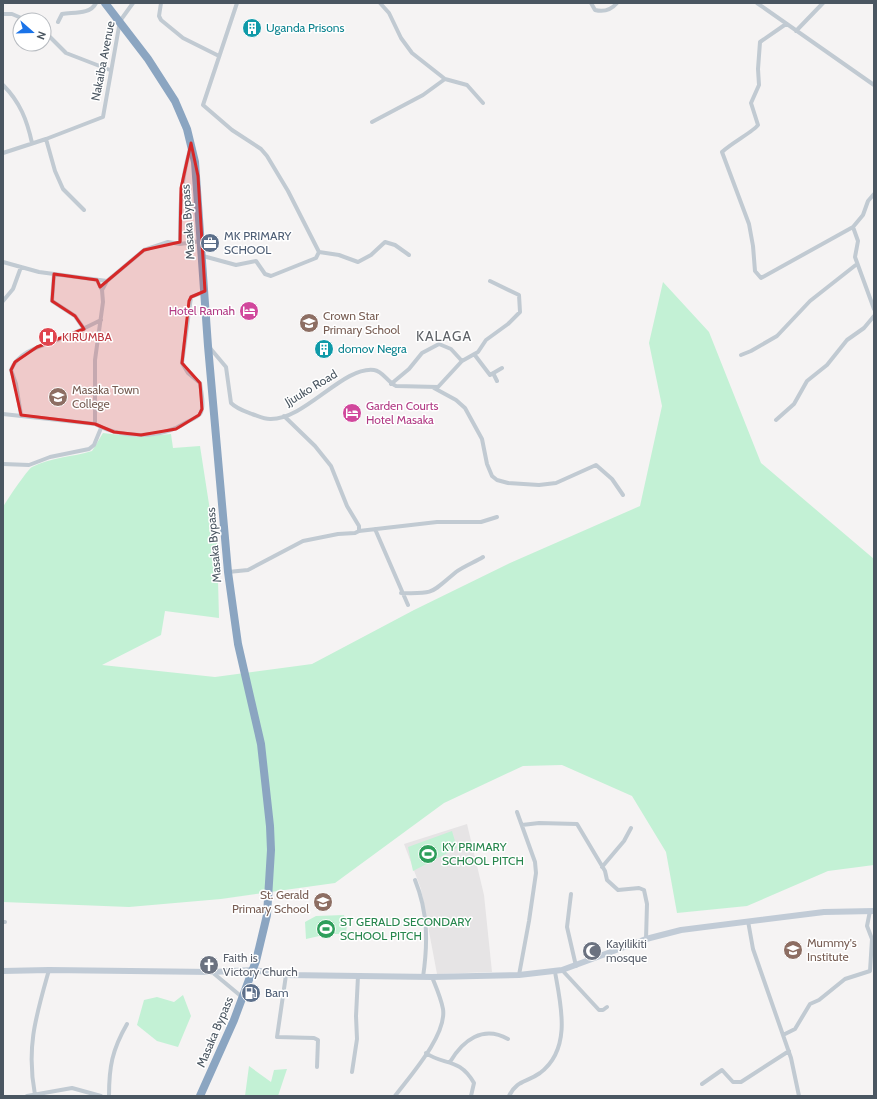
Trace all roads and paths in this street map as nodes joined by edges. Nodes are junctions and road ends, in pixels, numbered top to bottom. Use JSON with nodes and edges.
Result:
{"nodes":[{"id":1,"x":96,"y":3,"type":"edge"},
{"id":2,"x":105,"y":3,"type":"edge"},
{"id":3,"x":133,"y":3,"type":"edge"},
{"id":4,"x":161,"y":3,"type":"edge"},
{"id":5,"x":237,"y":3,"type":"edge"},
{"id":6,"x":380,"y":3,"type":"edge"},
{"id":7,"x":591,"y":3,"type":"edge"},
{"id":8,"x":617,"y":3,"type":"edge"},
{"id":9,"x":757,"y":3,"type":"edge"},
{"id":10,"x":823,"y":3,"type":"edge"},
{"id":11,"x":120,"y":21,"type":"junction"},
{"id":12,"x":58,"y":22,"type":"dead end"},
{"id":13,"x":786,"y":24,"type":"junction"},
{"id":14,"x":796,"y":31,"type":"junction"},
{"id":15,"x":52,"y":38,"type":"edge"},
{"id":16,"x":219,"y":56,"type":"junction"},
{"id":17,"x":110,"y":70,"type":"junction"},
{"id":18,"x":446,"y":79,"type":"junction"},
{"id":19,"x":3,"y":85,"type":"edge"},
{"id":20,"x":874,"y":85,"type":"edge"},
{"id":21,"x":483,"y":103,"type":"dead end"},
{"id":22,"x":372,"y":122,"type":"dead end"},
{"id":23,"x":46,"y":139,"type":"junction"},
{"id":24,"x":32,"y":143,"type":"junction"},
{"id":25,"x":191,"y":143,"type":"junction"},
{"id":26,"x":3,"y":153,"type":"edge"},
{"id":27,"x":874,"y":194,"type":"edge"},
{"id":28,"x":84,"y":210,"type":"dead end"},
{"id":29,"x":853,"y":227,"type":"junction"},
{"id":30,"x":180,"y":237,"type":"junction"},
{"id":31,"x":202,"y":240,"type":"junction"},
{"id":32,"x":172,"y":242,"type":"junction"},
{"id":33,"x":180,"y":244,"type":"junction"},
{"id":34,"x":319,"y":252,"type":"junction"},
{"id":35,"x":409,"y":255,"type":"dead end"},
{"id":36,"x":203,"y":256,"type":"junction"},
{"id":37,"x":3,"y":262,"type":"edge"},
{"id":38,"x":857,"y":264,"type":"junction"},
{"id":39,"x":21,"y":267,"type":"junction"},
{"id":40,"x":54,"y":274,"type":"junction"},
{"id":41,"x":97,"y":280,"type":"junction"},
{"id":42,"x":107,"y":281,"type":"junction"},
{"id":43,"x":490,"y":281,"type":"dead end"},
{"id":44,"x":102,"y":290,"type":"junction"},
{"id":45,"x":205,"y":291,"type":"junction"},
{"id":46,"x":3,"y":301,"type":"edge"},
{"id":47,"x":874,"y":309,"type":"edge"},
{"id":48,"x":874,"y":316,"type":"edge"},
{"id":49,"x":101,"y":320,"type":"junction"},
{"id":50,"x":84,"y":329,"type":"junction"},
{"id":51,"x":208,"y":346,"type":"junction"},
{"id":52,"x":474,"y":354,"type":"junction"},
{"id":53,"x":740,"y":355,"type":"dead end"},
{"id":54,"x":462,"y":361,"type":"junction"},
{"id":55,"x":502,"y":368,"type":"dead end"},
{"id":56,"x":493,"y":373,"type":"junction"},
{"id":57,"x":497,"y":381,"type":"dead end"},
{"id":58,"x":391,"y":384,"type":"junction"},
{"id":59,"x":434,"y":388,"type":"junction"},
{"id":60,"x":3,"y":414,"type":"edge"},
{"id":61,"x":21,"y":415,"type":"junction"},
{"id":62,"x":284,"y":416,"type":"junction"},
{"id":63,"x":776,"y":420,"type":"dead end"},
{"id":64,"x":95,"y":424,"type":"junction"},
{"id":65,"x":101,"y":428,"type":"junction"},
{"id":66,"x":3,"y":464,"type":"edge"},
{"id":67,"x":622,"y":495,"type":"dead end"},
{"id":68,"x":497,"y":517,"type":"dead end"},
{"id":69,"x":375,"y":529,"type":"junction"},
{"id":70,"x":359,"y":530,"type":"junction"},
{"id":71,"x":483,"y":557,"type":"dead end"},
{"id":72,"x":228,"y":572,"type":"junction"},
{"id":73,"x":402,"y":593,"type":"junction"},
{"id":74,"x":408,"y":605,"type":"dead end"},
{"id":75,"x":517,"y":812,"type":"dead end"},
{"id":76,"x":522,"y":825,"type":"junction"},
{"id":77,"x":631,"y":828,"type":"dead end"},
{"id":78,"x":602,"y":867,"type":"junction"},
{"id":79,"x":415,"y":880,"type":"dead end"},
{"id":80,"x":571,"y":894,"type":"dead end"},
{"id":81,"x":872,"y":911,"type":"edge"},
{"id":82,"x":748,"y":920,"type":"junction"},
{"id":83,"x":646,"y":939,"type":"junction"},
{"id":84,"x":576,"y":966,"type":"junction"},
{"id":85,"x":49,"y":970,"type":"junction"},
{"id":86,"x":253,"y":970,"type":"junction"},
{"id":87,"x":562,"y":970,"type":"junction"},
{"id":88,"x":3,"y":971,"type":"edge"},
{"id":89,"x":212,"y":972,"type":"junction"},
{"id":90,"x":555,"y":972,"type":"junction"},
{"id":91,"x":286,"y":975,"type":"junction"},
{"id":92,"x":519,"y":975,"type":"junction"},
{"id":93,"x":358,"y":976,"type":"junction"},
{"id":94,"x":424,"y":977,"type":"junction"},
{"id":95,"x":432,"y":977,"type":"junction"},
{"id":96,"x":242,"y":998,"type":"junction"},
{"id":97,"x":607,"y":1007,"type":"dead end"},
{"id":98,"x":127,"y":1024,"type":"dead end"},
{"id":99,"x":783,"y":1035,"type":"junction"},
{"id":100,"x":508,"y":1039,"type":"dead end"},
{"id":101,"x":789,"y":1052,"type":"junction"},
{"id":102,"x":426,"y":1053,"type":"junction"},
{"id":103,"x":450,"y":1062,"type":"junction"},
{"id":104,"x":317,"y":1067,"type":"dead end"},
{"id":105,"x":352,"y":1072,"type":"dead end"},
{"id":106,"x":702,"y":1084,"type":"dead end"},
{"id":107,"x":35,"y":1095,"type":"edge"},
{"id":108,"x":27,"y":1096,"type":"edge"},
{"id":109,"x":101,"y":1096,"type":"edge"},
{"id":110,"x":109,"y":1096,"type":"edge"},
{"id":111,"x":200,"y":1096,"type":"edge"},
{"id":112,"x":395,"y":1096,"type":"edge"},
{"id":113,"x":471,"y":1096,"type":"edge"},
{"id":114,"x":508,"y":1096,"type":"edge"},
{"id":115,"x":799,"y":1096,"type":"edge"}],
"edges":[{"from":1,"to":12,"type":"street"},
{"from":2,"to":11,"type":"highway","name":"Masaka Bypass"},
{"from":3,"to":11,"type":"street","name":"Nakaiba Avenue"},
{"from":4,"to":16,"type":"street"},
{"from":5,"to":16,"type":"street"},
{"from":6,"to":18,"type":"street"},
{"from":7,"to":8,"type":"street"},
{"from":9,"to":13,"type":"street"},
{"from":10,"to":14,"type":"street"},
{"from":11,"to":17,"type":"street","name":"Nakaiba Avenue"},
{"from":11,"to":25,"type":"highway","name":"Masaka Bypass"},
{"from":13,"to":14,"type":"street"},
{"from":13,"to":29,"type":"street"},
{"from":14,"to":20,"type":"street"},
{"from":15,"to":17,"type":"street"},
{"from":16,"to":34,"type":"street"},
{"from":17,"to":23,"type":"street","name":"Nakaiba Avenue"},
{"from":18,"to":21,"type":"street"},
{"from":18,"to":22,"type":"street"},
{"from":19,"to":24,"type":"street"},
{"from":23,"to":24,"type":"street","name":"Nakaiba Avenue"},
{"from":23,"to":28,"type":"street"},
{"from":24,"to":26,"type":"street","name":"Nakaiba Avenue"},
{"from":25,"to":30,"type":"street"},
{"from":25,"to":31,"type":"highway","name":"Masaka Bypass"},
{"from":27,"to":29,"type":"street"},
{"from":29,"to":38,"type":"street"},
{"from":30,"to":32,"type":"street"},
{"from":30,"to":33,"type":"street"},
{"from":31,"to":33,"type":"street"},
{"from":31,"to":36,"type":"highway","name":"Masaka Bypass"},
{"from":32,"to":33,"type":"street"},
{"from":32,"to":42,"type":"street"},
{"from":34,"to":35,"type":"street"},
{"from":34,"to":36,"type":"street"},
{"from":36,"to":45,"type":"highway","name":"Masaka Bypass"},
{"from":37,"to":39,"type":"street"},
{"from":38,"to":47,"type":"street"},
{"from":38,"to":53,"type":"street"},
{"from":39,"to":40,"type":"street"},
{"from":39,"to":46,"type":"street"},
{"from":40,"to":41,"type":"street"},
{"from":40,"to":50,"type":"street"},
{"from":41,"to":42,"type":"street"},
{"from":41,"to":44,"type":"street"},
{"from":42,"to":44,"type":"street"},
{"from":43,"to":52,"type":"street"},
{"from":44,"to":49,"type":"street"},
{"from":45,"to":51,"type":"highway","name":"Masaka Bypass"},
{"from":45,"to":65,"type":"street"},
{"from":48,"to":63,"type":"street"},
{"from":49,"to":50,"type":"street"},
{"from":49,"to":64,"type":"street"},
{"from":50,"to":61,"type":"street"},
{"from":51,"to":62,"type":"street","name":"Jjuuko Road"},
{"from":51,"to":72,"type":"highway","name":"Masaka Bypass"},
{"from":52,"to":54,"type":"street"},
{"from":52,"to":56,"type":"street"},
{"from":54,"to":58,"type":"street"},
{"from":54,"to":59,"type":"street"},
{"from":55,"to":56,"type":"street"},
{"from":56,"to":57,"type":"street"},
{"from":58,"to":59,"type":"street"},
{"from":58,"to":62,"type":"street","name":"Jjuuko Road"},
{"from":59,"to":67,"type":"street"},
{"from":60,"to":61,"type":"street"},
{"from":61,"to":64,"type":"street"},
{"from":62,"to":70,"type":"street"},
{"from":64,"to":65,"type":"street"},
{"from":65,"to":66,"type":"street"},
{"from":68,"to":69,"type":"street"},
{"from":69,"to":70,"type":"street"},
{"from":69,"to":73,"type":"street"},
{"from":70,"to":72,"type":"street"},
{"from":71,"to":73,"type":"street"},
{"from":72,"to":86,"type":"highway","name":"Masaka Bypass"},
{"from":73,"to":74,"type":"street"},
{"from":75,"to":76,"type":"street"},
{"from":76,"to":78,"type":"street"},
{"from":76,"to":92,"type":"street"},
{"from":77,"to":78,"type":"street"},
{"from":78,"to":83,"type":"street"},
{"from":79,"to":94,"type":"street"},
{"from":80,"to":84,"type":"street"},
{"from":81,"to":82,"type":"main road"},
{"from":81,"to":99,"type":"street"},
{"from":82,"to":83,"type":"main road"},
{"from":82,"to":99,"type":"street"},
{"from":83,"to":84,"type":"main road"},
{"from":84,"to":87,"type":"main road"},
{"from":85,"to":88,"type":"main road"},
{"from":85,"to":89,"type":"main road"},
{"from":85,"to":107,"type":"street"},
{"from":86,"to":89,"type":"main road"},
{"from":86,"to":91,"type":"main road"},
{"from":86,"to":96,"type":"highway","name":"Masaka Bypass"},
{"from":87,"to":90,"type":"main road"},
{"from":87,"to":97,"type":"street"},
{"from":89,"to":96,"type":"street"},
{"from":90,"to":92,"type":"main road"},
{"from":90,"to":114,"type":"street"},
{"from":91,"to":93,"type":"main road"},
{"from":91,"to":104,"type":"street"},
{"from":92,"to":95,"type":"main road"},
{"from":93,"to":94,"type":"main road"},
{"from":93,"to":105,"type":"street"},
{"from":94,"to":95,"type":"main road"},
{"from":95,"to":102,"type":"street"},
{"from":96,"to":111,"type":"highway","name":"Masaka Bypass"},
{"from":98,"to":110,"type":"street"},
{"from":99,"to":101,"type":"street"},
{"from":100,"to":103,"type":"street"},
{"from":101,"to":106,"type":"street"},
{"from":101,"to":115,"type":"street"},
{"from":102,"to":103,"type":"street"},
{"from":102,"to":112,"type":"street"},
{"from":103,"to":113,"type":"street"},
{"from":107,"to":108,"type":"street"},
{"from":107,"to":109,"type":"street"}]}
